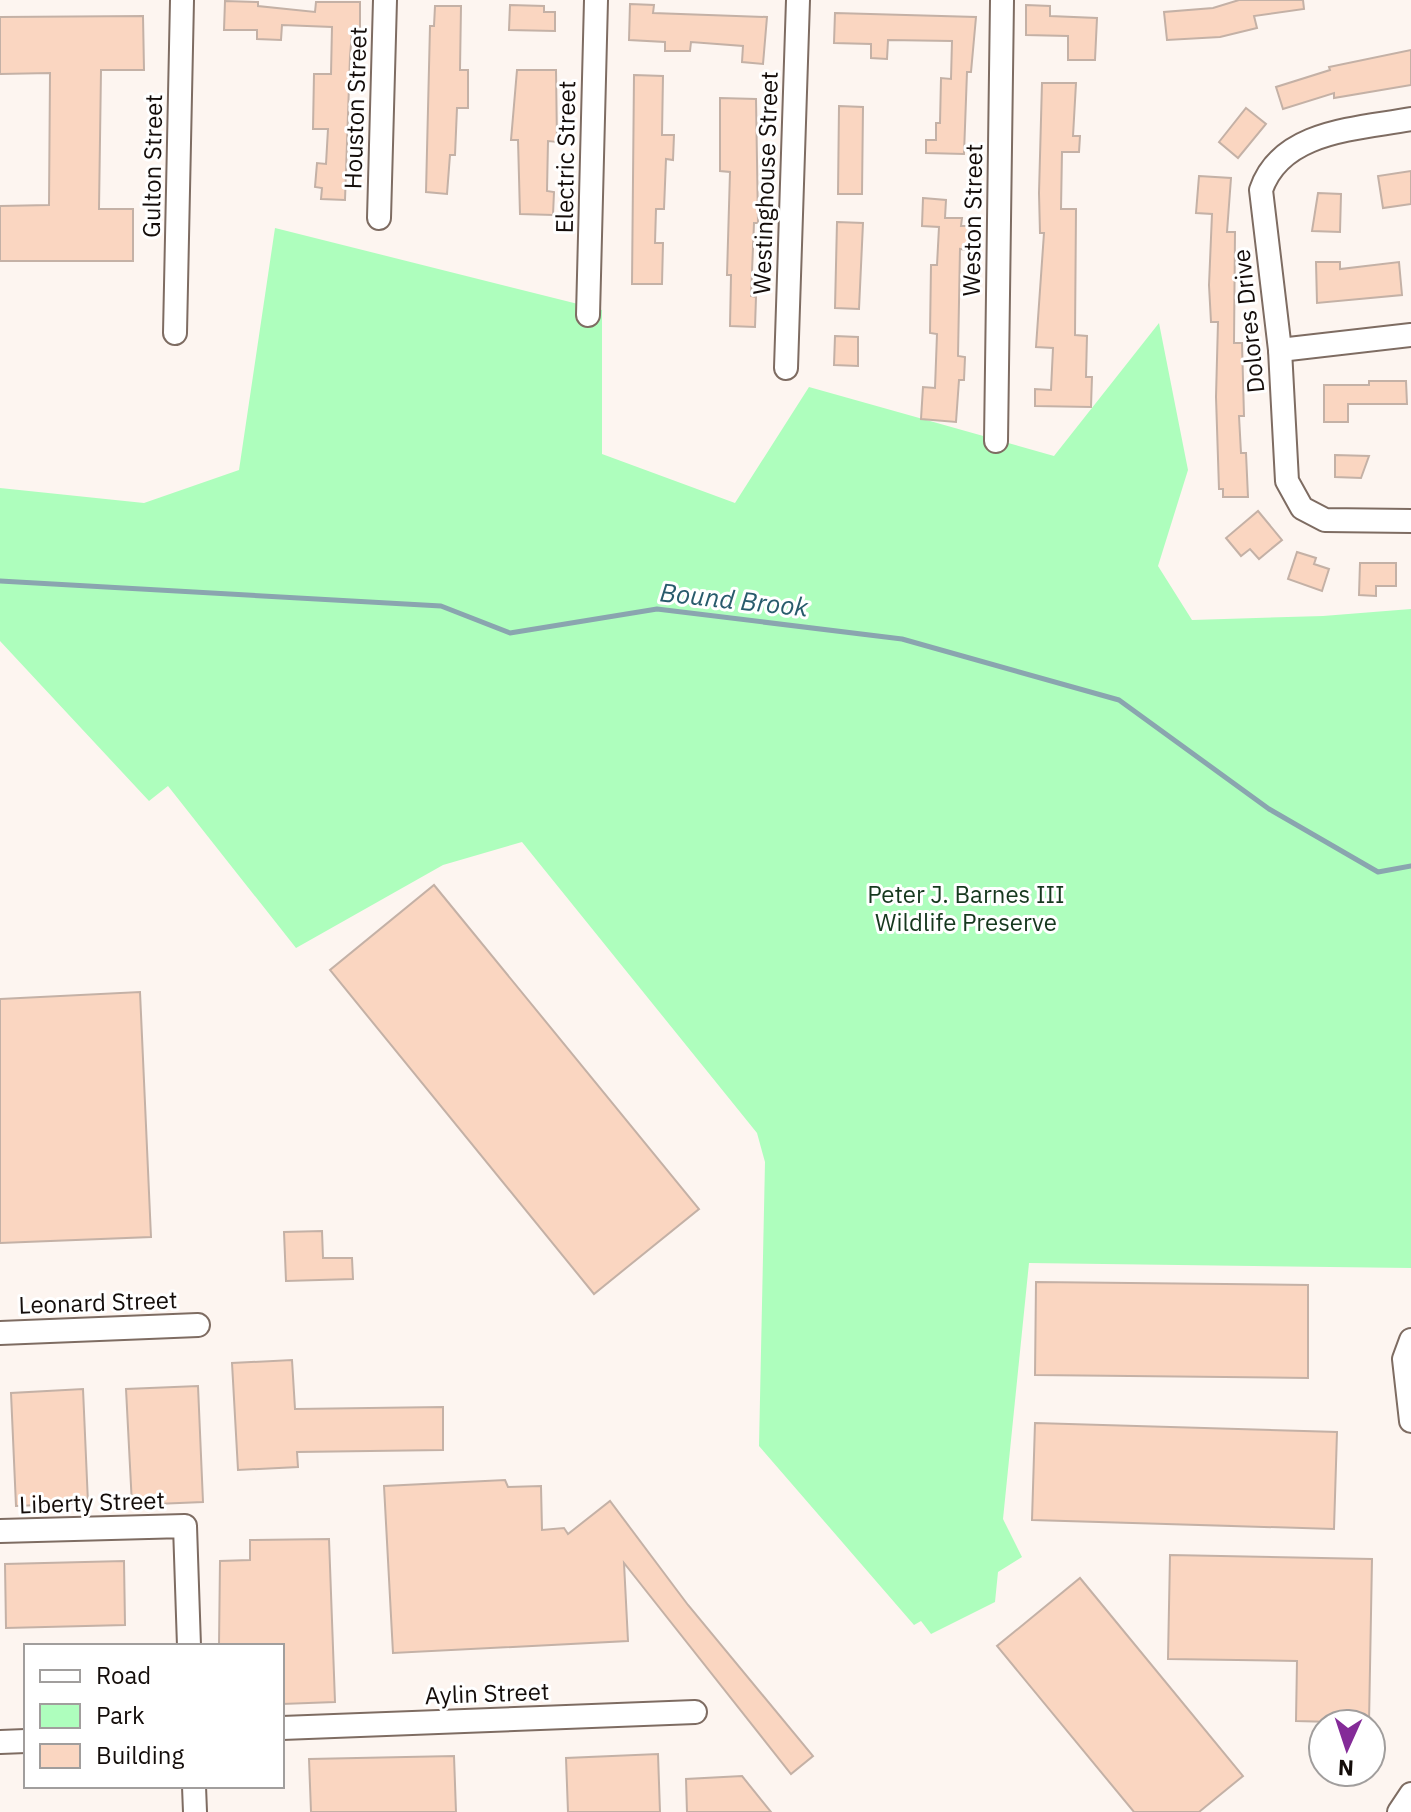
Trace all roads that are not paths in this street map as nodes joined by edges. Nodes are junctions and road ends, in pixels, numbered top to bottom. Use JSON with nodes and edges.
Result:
{"nodes":[{"id":1,"x":182,"y":0,"type":"edge"},
{"id":2,"x":385,"y":0,"type":"edge"},
{"id":3,"x":596,"y":0,"type":"edge"},
{"id":4,"x":798,"y":0,"type":"edge"},
{"id":5,"x":1002,"y":0,"type":"edge"},
{"id":6,"x":1411,"y":119,"type":"edge"},
{"id":7,"x":379,"y":218,"type":"dead end"},
{"id":8,"x":588,"y":315,"type":"dead end"},
{"id":9,"x":175,"y":333,"type":"dead end"},
{"id":10,"x":1411,"y":335,"type":"edge"},
{"id":11,"x":1280,"y":350,"type":"junction"},
{"id":12,"x":786,"y":368,"type":"dead end"},
{"id":13,"x":996,"y":441,"type":"dead end"},
{"id":14,"x":1411,"y":521,"type":"edge"},
{"id":15,"x":198,"y":1325,"type":"dead end"},
{"id":16,"x":0,"y":1333,"type":"edge"},
{"id":17,"x":1411,"y":1340,"type":"edge"},
{"id":18,"x":1411,"y":1421,"type":"edge"},
{"id":19,"x":0,"y":1531,"type":"edge"},
{"id":20,"x":189,"y":1644,"type":"edge"},
{"id":21,"x":695,"y":1712,"type":"dead end"},
{"id":22,"x":284,"y":1728,"type":"edge"},
{"id":23,"x":24,"y":1741,"type":"edge"},
{"id":24,"x":0,"y":1742,"type":"edge"},
{"id":25,"x":194,"y":1788,"type":"edge"},
{"id":26,"x":1411,"y":1794,"type":"edge"},
{"id":27,"x":195,"y":1812,"type":"edge"},
{"id":28,"x":1399,"y":1812,"type":"edge"}],
"edges":[{"from":1,"to":9,"type":"street","name":"Gulton Street"},
{"from":2,"to":7,"type":"street","name":"Houston Street"},
{"from":3,"to":8,"type":"street","name":"Electric Street"},
{"from":4,"to":12,"type":"street","name":"Westinghouse Street"},
{"from":5,"to":13,"type":"street","name":"Weston Street"},
{"from":6,"to":11,"type":"street","name":"Dolores Drive"},
{"from":10,"to":11,"type":"street"},
{"from":11,"to":14,"type":"street","name":"Dolores Drive"},
{"from":15,"to":16,"type":"street","name":"Leonard Street"},
{"from":17,"to":18,"type":"street"},
{"from":19,"to":20,"type":"street","name":"Liberty Street"},
{"from":21,"to":22,"type":"street","name":"Aylin Street"},
{"from":23,"to":24,"type":"street"},
{"from":25,"to":27,"type":"street"},
{"from":26,"to":28,"type":"street"}]}
